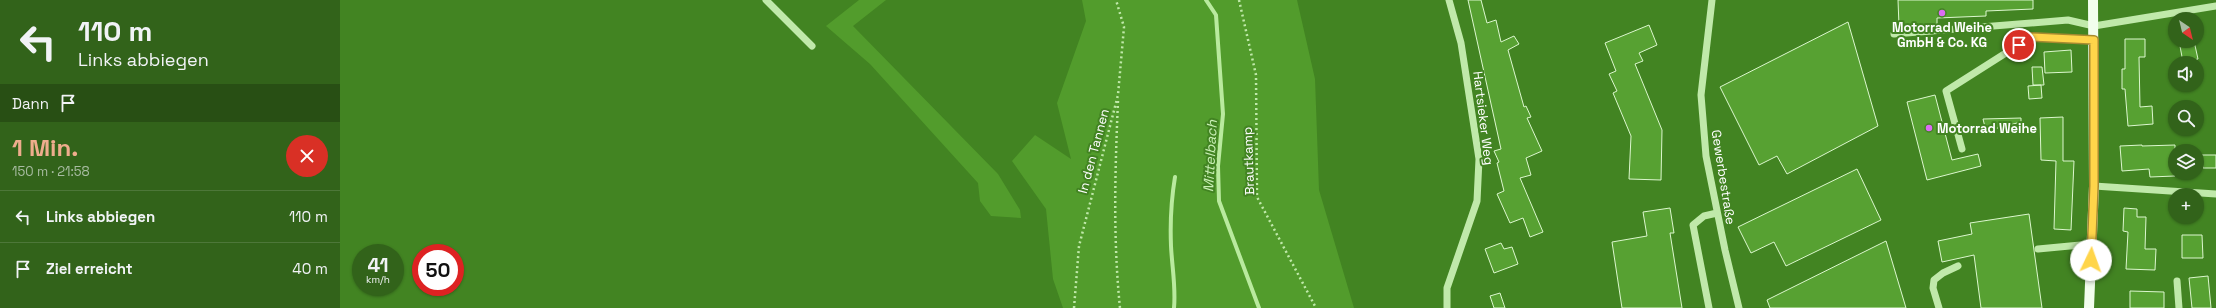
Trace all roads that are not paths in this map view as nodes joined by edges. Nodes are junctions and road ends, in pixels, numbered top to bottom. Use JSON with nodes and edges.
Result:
{"nodes":[{"id":1,"x":766,"y":0,"type":"edge"},
{"id":2,"x":1449,"y":0,"type":"edge"},
{"id":3,"x":1712,"y":0,"type":"edge"},
{"id":4,"x":2093,"y":0,"type":"edge"},
{"id":5,"x":2216,"y":6,"type":"edge"},
{"id":6,"x":2094,"y":26,"type":"junction"},
{"id":7,"x":1894,"y":34,"type":"dead end"},
{"id":8,"x":2094,"y":40,"type":"junction"},
{"id":9,"x":812,"y":46,"type":"dead end"},
{"id":10,"x":1962,"y":149,"type":"dead end"},
{"id":11,"x":2094,"y":186,"type":"junction"},
{"id":12,"x":2216,"y":194,"type":"edge"},
{"id":13,"x":1718,"y":214,"type":"junction"},
{"id":14,"x":2091,"y":244,"type":"junction"},
{"id":15,"x":2038,"y":249,"type":"dead end"},
{"id":16,"x":1958,"y":266,"type":"dead end"},
{"id":17,"x":2177,"y":281,"type":"dead end"},
{"id":18,"x":1447,"y":308,"type":"edge"},
{"id":19,"x":1709,"y":308,"type":"edge"},
{"id":20,"x":1739,"y":308,"type":"edge"},
{"id":21,"x":1939,"y":308,"type":"edge"},
{"id":22,"x":2089,"y":308,"type":"edge"},
{"id":23,"x":2179,"y":308,"type":"edge"}],
"edges":[{"from":1,"to":9,"type":"street"},
{"from":2,"to":18,"type":"street","name":"Hartsieker Weg"},
{"from":3,"to":13,"type":"street","name":"Gewerbestraße"},
{"from":4,"to":6,"type":"main road"},
{"from":5,"to":6,"type":"street"},
{"from":6,"to":7,"type":"street"},
{"from":6,"to":8,"type":"main road"},
{"from":8,"to":10,"type":"street"},
{"from":8,"to":11,"type":"main road"},
{"from":11,"to":12,"type":"street"},
{"from":11,"to":14,"type":"main road"},
{"from":13,"to":19,"type":"street"},
{"from":13,"to":20,"type":"street","name":"Gewerbestraße"},
{"from":14,"to":15,"type":"street"},
{"from":14,"to":22,"type":"main road"},
{"from":16,"to":21,"type":"street"},
{"from":17,"to":23,"type":"street"}]}
